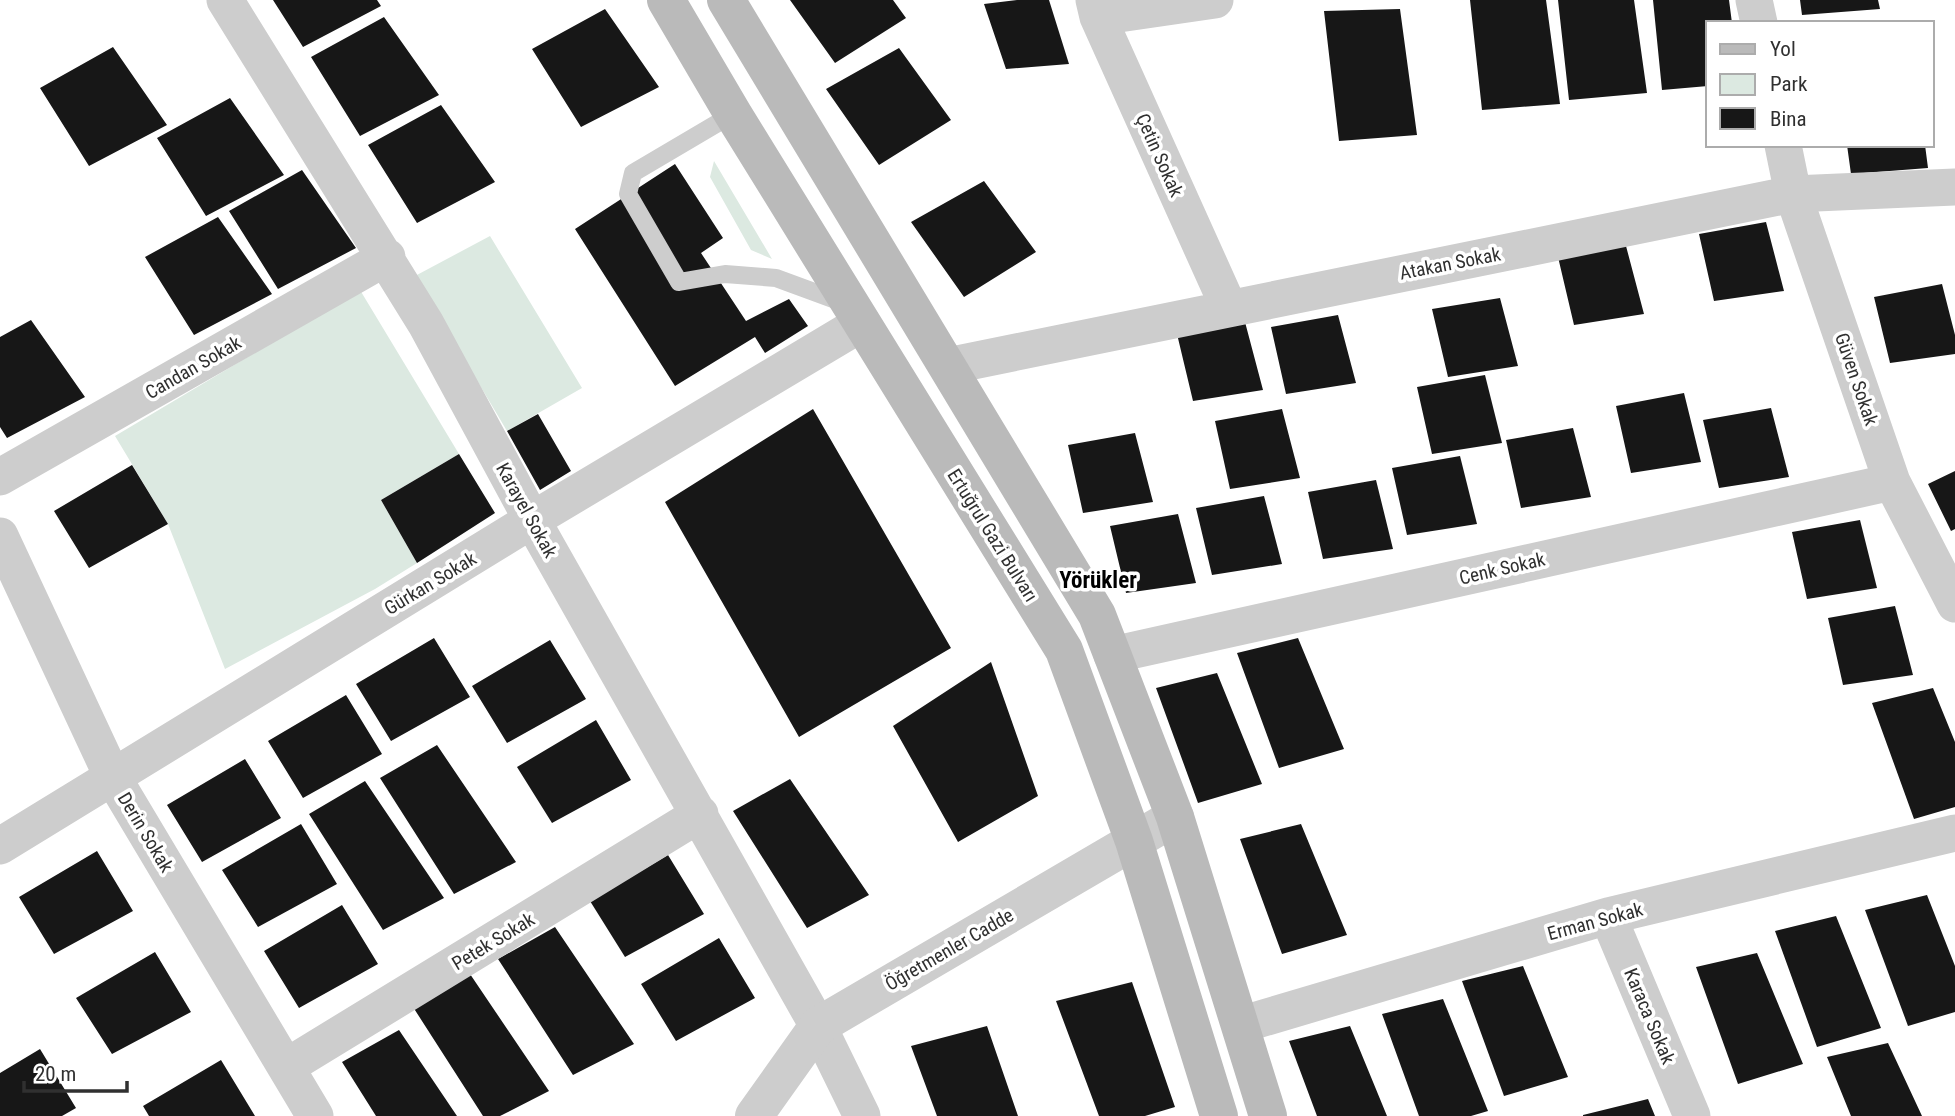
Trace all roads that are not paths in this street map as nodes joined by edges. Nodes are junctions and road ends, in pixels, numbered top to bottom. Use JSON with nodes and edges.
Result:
{"nodes":[{"id":1,"x":225,"y":0,"type":"edge"},
{"id":2,"x":666,"y":0,"type":"edge"},
{"id":3,"x":726,"y":0,"type":"edge"},
{"id":4,"x":1215,"y":0,"type":"edge"},
{"id":5,"x":1754,"y":0,"type":"edge"},
{"id":6,"x":1096,"y":9,"type":"edge"},
{"id":7,"x":1759,"y":21,"type":"edge"},
{"id":8,"x":733,"y":114,"type":"junction"},
{"id":9,"x":1783,"y":147,"type":"edge"},
{"id":10,"x":1955,"y":187,"type":"edge"},
{"id":11,"x":1793,"y":194,"type":"junction"},
{"id":12,"x":387,"y":257,"type":"junction"},
{"id":13,"x":1228,"y":308,"type":"junction"},
{"id":14,"x":856,"y":314,"type":"junction"},
{"id":15,"x":948,"y":366,"type":"junction"},
{"id":16,"x":0,"y":477,"type":"edge"},
{"id":17,"x":1892,"y":482,"type":"junction"},
{"id":18,"x":532,"y":520,"type":"junction"},
{"id":19,"x":0,"y":536,"type":"edge"},
{"id":20,"x":1955,"y":604,"type":"edge"},
{"id":21,"x":1112,"y":655,"type":"junction"},
{"id":22,"x":112,"y":776,"type":"junction"},
{"id":23,"x":700,"y":814,"type":"junction"},
{"id":24,"x":1175,"y":817,"type":"junction"},
{"id":25,"x":1955,"y":833,"type":"edge"},
{"id":26,"x":1134,"y":841,"type":"junction"},
{"id":27,"x":0,"y":846,"type":"edge"},
{"id":28,"x":1608,"y":916,"type":"junction"},
{"id":29,"x":1240,"y":1025,"type":"junction"},
{"id":30,"x":818,"y":1026,"type":"junction"},
{"id":31,"x":286,"y":1067,"type":"junction"},
{"id":32,"x":315,"y":1116,"type":"edge"},
{"id":33,"x":754,"y":1116,"type":"edge"},
{"id":34,"x":862,"y":1116,"type":"edge"},
{"id":35,"x":1219,"y":1116,"type":"edge"},
{"id":36,"x":1268,"y":1116,"type":"edge"},
{"id":37,"x":1692,"y":1116,"type":"edge"}],
"edges":[{"from":1,"to":12,"type":"street","name":"Karayel Sokak"},
{"from":2,"to":8,"type":"main road","name":"Ertuğrul Gazi Bulvarı"},
{"from":3,"to":15,"type":"main road"},
{"from":4,"to":6,"type":"street"},
{"from":5,"to":7,"type":"street"},
{"from":6,"to":13,"type":"street","name":"Çetin Sokak"},
{"from":8,"to":14,"type":"main road","name":"Ertuğrul Gazi Bulvarı"},
{"from":8,"to":14,"type":"lane"},
{"from":9,"to":11,"type":"street","name":"Güven Sokak"},
{"from":10,"to":11,"type":"street","name":"Atakan Sokak"},
{"from":11,"to":13,"type":"street","name":"Atakan Sokak"},
{"from":11,"to":17,"type":"street","name":"Güven Sokak"},
{"from":12,"to":16,"type":"street","name":"Candan Sokak"},
{"from":12,"to":18,"type":"street","name":"Karayel Sokak"},
{"from":13,"to":15,"type":"street","name":"Atakan Sokak"},
{"from":14,"to":18,"type":"street","name":"Gürkan Sokak"},
{"from":14,"to":26,"type":"main road","name":"Ertuğrul Gazi Bulvarı"},
{"from":15,"to":21,"type":"main road"},
{"from":17,"to":20,"type":"street","name":"Güven Sokak"},
{"from":17,"to":21,"type":"street","name":"Cenk Sokak"},
{"from":18,"to":22,"type":"street","name":"Gürkan Sokak"},
{"from":18,"to":23,"type":"street","name":"Karayel Sokak"},
{"from":19,"to":22,"type":"street","name":"Derin Sokak"},
{"from":21,"to":24,"type":"main road"},
{"from":22,"to":27,"type":"street","name":"Gürkan Sokak"},
{"from":22,"to":31,"type":"street","name":"Derin Sokak"},
{"from":23,"to":30,"type":"street","name":"Karayel Sokak"},
{"from":23,"to":31,"type":"street","name":"Petek Sokak"},
{"from":24,"to":26,"type":"street","name":"Öğretmenler Cadde"},
{"from":24,"to":29,"type":"main road"},
{"from":25,"to":28,"type":"street","name":"Erman Sokak"},
{"from":26,"to":30,"type":"street","name":"Öğretmenler Cadde"},
{"from":26,"to":35,"type":"main road","name":"Ertuğrul Gazi Bulvarı"},
{"from":28,"to":29,"type":"street","name":"Erman Sokak"},
{"from":28,"to":37,"type":"street","name":"Karaca Sokak"},
{"from":29,"to":36,"type":"main road"},
{"from":30,"to":33,"type":"street","name":"Öğretmenler Cadde"},
{"from":30,"to":34,"type":"street","name":"Karayel Sokak"},
{"from":31,"to":32,"type":"street","name":"Derin Sokak"}]}
